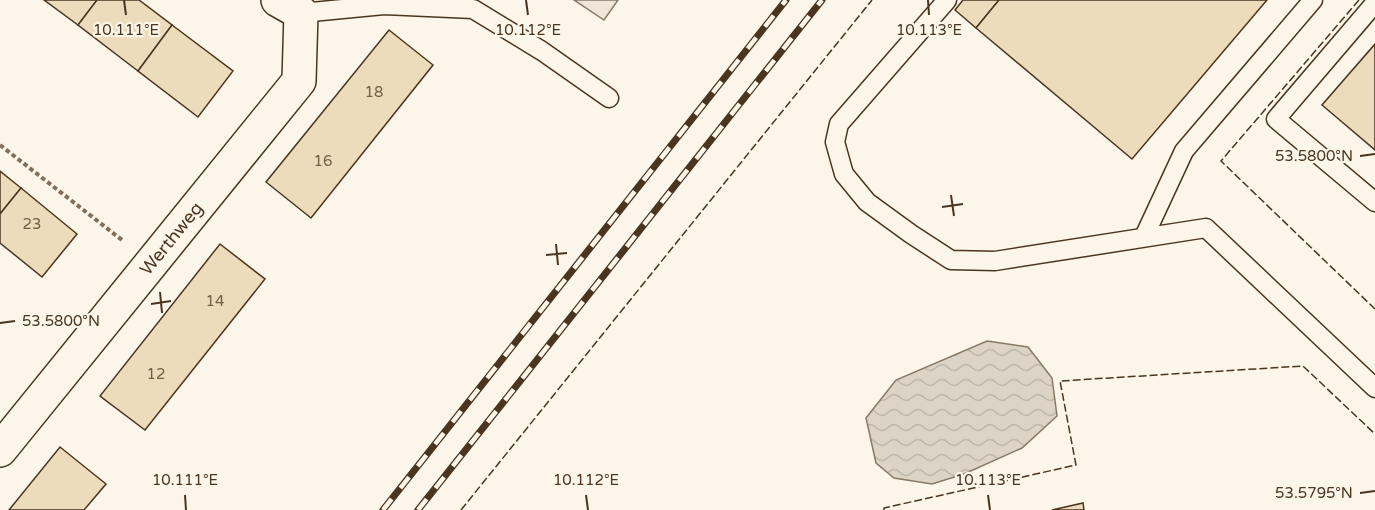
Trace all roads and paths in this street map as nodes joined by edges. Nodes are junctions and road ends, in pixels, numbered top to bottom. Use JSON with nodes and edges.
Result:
{"nodes":[{"id":1,"x":947,"y":0,"type":"edge"},
{"id":2,"x":1313,"y":0,"type":"edge"},
{"id":3,"x":1375,"y":3,"type":"edge"},
{"id":4,"x":289,"y":7,"type":"edge"},
{"id":5,"x":609,"y":98,"type":"dead end"},
{"id":6,"x":0,"y":145,"type":"edge"},
{"id":7,"x":1375,"y":202,"type":"edge"},
{"id":8,"x":1144,"y":237,"type":"junction"},
{"id":9,"x":150,"y":262,"type":"junction"},
{"id":10,"x":1375,"y":388,"type":"edge"},
{"id":11,"x":0,"y":450,"type":"edge"}],
"edges":[{"from":1,"to":8,"type":"lane"},
{"from":2,"to":8,"type":"lane"},
{"from":3,"to":7,"type":"lane"},
{"from":4,"to":5,"type":"lane"},
{"from":4,"to":9,"type":"street","name":"Werthweg"},
{"from":6,"to":9,"type":"path"},
{"from":8,"to":10,"type":"lane"},
{"from":9,"to":11,"type":"street","name":"Werthweg"}]}
